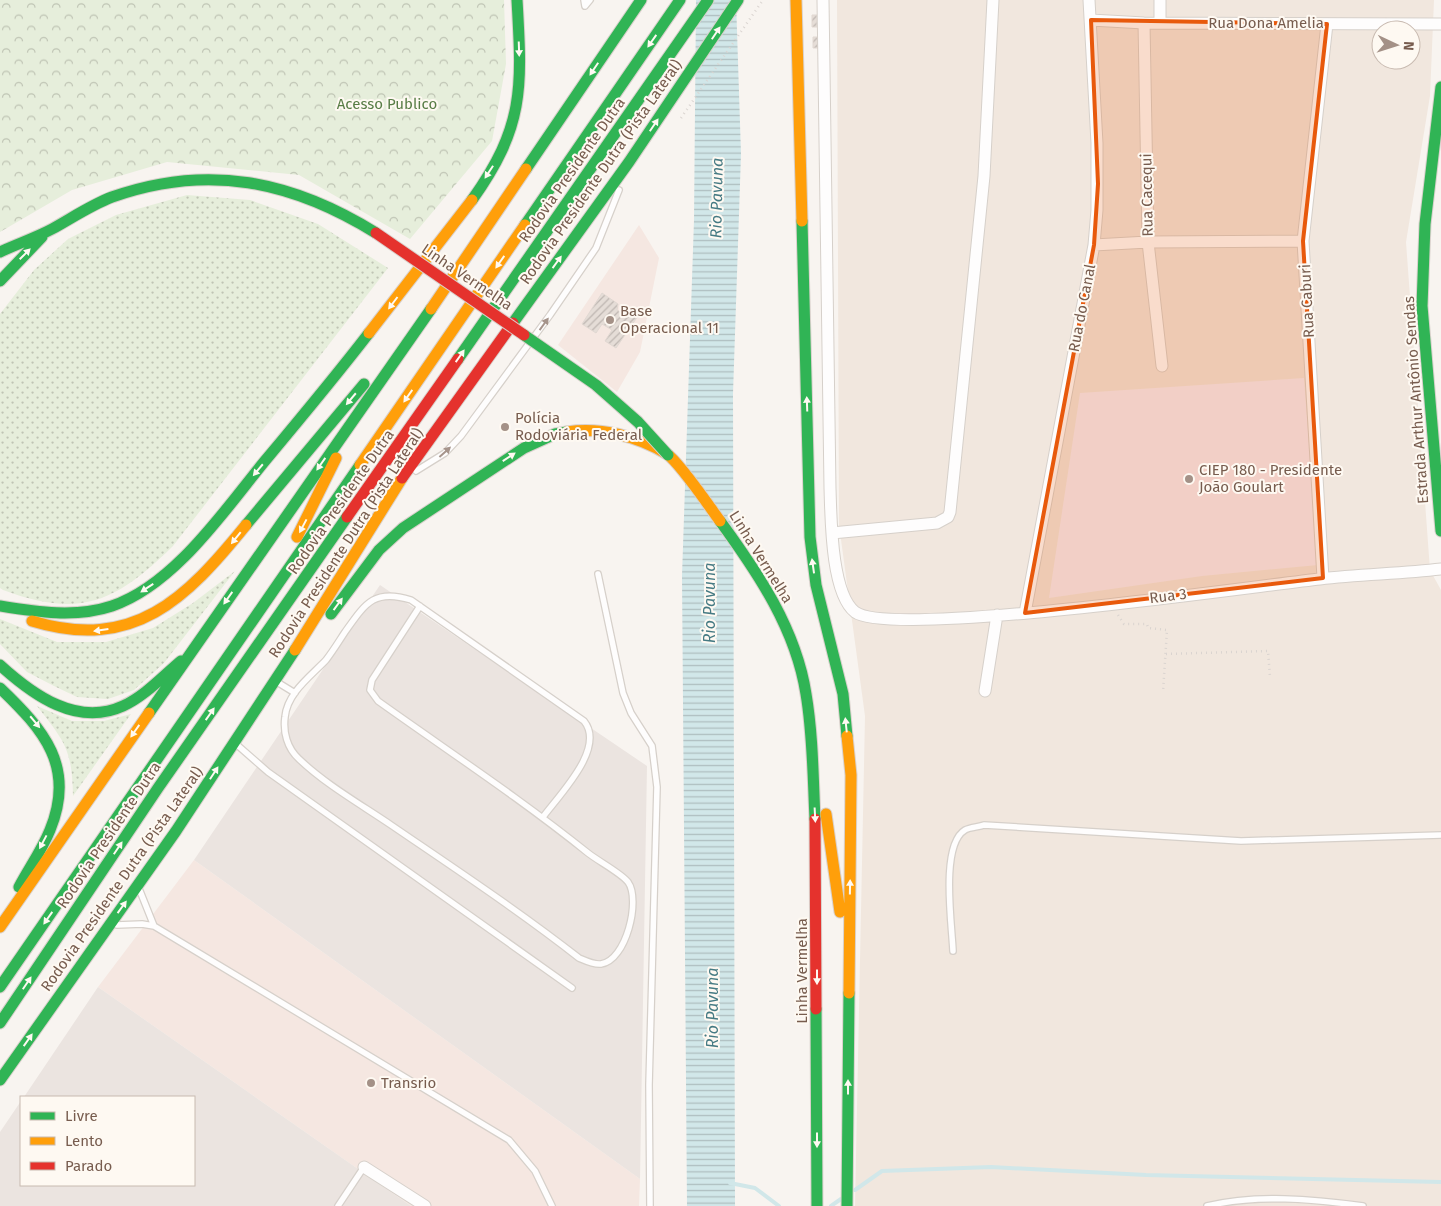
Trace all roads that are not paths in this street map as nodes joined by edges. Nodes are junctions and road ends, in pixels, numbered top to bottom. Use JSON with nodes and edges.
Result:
{"nodes":[{"id":1,"x":517,"y":0,"type":"edge"},
{"id":2,"x":584,"y":0,"type":"edge"},
{"id":3,"x":590,"y":0,"type":"edge"},
{"id":4,"x":641,"y":0,"type":"edge"},
{"id":5,"x":708,"y":0,"type":"edge"},
{"id":6,"x":738,"y":0,"type":"edge"},
{"id":7,"x":796,"y":0,"type":"edge"},
{"id":8,"x":823,"y":0,"type":"edge"},
{"id":9,"x":993,"y":0,"type":"edge"},
{"id":10,"x":1088,"y":0,"type":"edge"},
{"id":11,"x":1160,"y":0,"type":"edge"},
{"id":12,"x":680,"y":1,"type":"edge"},
{"id":13,"x":1091,"y":20,"type":"junction"},
{"id":14,"x":1144,"y":23,"type":"junction"},
{"id":15,"x":1160,"y":23,"type":"junction"},
{"id":16,"x":1327,"y":24,"type":"junction"},
{"id":17,"x":1441,"y":24,"type":"edge"},
{"id":18,"x":1441,"y":87,"type":"edge"},
{"id":19,"x":629,"y":162,"type":"junction"},
{"id":20,"x":51,"y":230,"type":"junction"},
{"id":21,"x":1304,"y":241,"type":"junction"},
{"id":22,"x":1148,"y":242,"type":"junction"},
{"id":23,"x":1094,"y":245,"type":"junction"},
{"id":24,"x":0,"y":252,"type":"edge"},
{"id":25,"x":0,"y":280,"type":"edge"},
{"id":26,"x":430,"y":310,"type":"junction"},
{"id":27,"x":1162,"y":366,"type":"dead end"},
{"id":28,"x":342,"y":434,"type":"junction"},
{"id":29,"x":668,"y":455,"type":"junction"},
{"id":30,"x":403,"y":477,"type":"junction"},
{"id":31,"x":1441,"y":531,"type":"edge"},
{"id":32,"x":832,"y":533,"type":"junction"},
{"id":33,"x":1441,"y":569,"type":"edge"},
{"id":34,"x":598,"y":574,"type":"dead end"},
{"id":35,"x":1323,"y":578,"type":"junction"},
{"id":36,"x":420,"y":606,"type":"junction"},
{"id":37,"x":0,"y":607,"type":"edge"},
{"id":38,"x":1025,"y":613,"type":"junction"},
{"id":39,"x":997,"y":615,"type":"junction"},
{"id":40,"x":188,"y":655,"type":"junction"},
{"id":41,"x":0,"y":665,"type":"edge"},
{"id":42,"x":284,"y":667,"type":"junction"},
{"id":43,"x":275,"y":680,"type":"junction"},
{"id":44,"x":0,"y":688,"type":"edge"},
{"id":45,"x":985,"y":691,"type":"dead end"},
{"id":46,"x":295,"y":693,"type":"junction"},
{"id":47,"x":234,"y":743,"type":"junction"},
{"id":48,"x":812,"y":749,"type":"junction"},
{"id":49,"x":146,"y":776,"type":"junction"},
{"id":50,"x":543,"y":817,"type":"junction"},
{"id":51,"x":1441,"y":835,"type":"edge"},
{"id":52,"x":138,"y":884,"type":"junction"},
{"id":53,"x":0,"y":922,"type":"edge"},
{"id":54,"x":154,"y":926,"type":"junction"},
{"id":55,"x":0,"y":927,"type":"edge"},
{"id":56,"x":107,"y":927,"type":"junction"},
{"id":57,"x":953,"y":951,"type":"dead end"},
{"id":58,"x":848,"y":970,"type":"junction"},
{"id":59,"x":0,"y":987,"type":"edge"},
{"id":60,"x":572,"y":988,"type":"dead end"},
{"id":61,"x":0,"y":1023,"type":"edge"},
{"id":62,"x":0,"y":1080,"type":"edge"},
{"id":63,"x":364,"y":1167,"type":"joint"},
{"id":64,"x":338,"y":1206,"type":"edge"},
{"id":65,"x":425,"y":1206,"type":"edge"},
{"id":66,"x":552,"y":1206,"type":"edge"},
{"id":67,"x":650,"y":1206,"type":"edge"},
{"id":68,"x":817,"y":1206,"type":"edge"},
{"id":69,"x":846,"y":1206,"type":"edge"},
{"id":70,"x":1207,"y":1206,"type":"edge"},
{"id":71,"x":1363,"y":1206,"type":"edge"}],
"edges":[{"from":1,"to":37,"type":"main road","one_way":true},
{"from":2,"to":3,"type":"lane"},
{"from":4,"to":26,"type":"main road","one_way":true},
{"from":61,"to":5,"type":"main road","name":"Rodovia Presidente Dutra","one_way":true},
{"from":19,"to":6,"type":"main road","name":"Rodovia Presidente Dutra (Pista Lateral)","one_way":true},
{"from":58,"to":7,"type":"main road","one_way":true},
{"from":8,"to":32,"type":"street","name":"Rua 3"},
{"from":9,"to":32,"type":"street"},
{"from":10,"to":13,"type":"street","name":"Rua do Canal"},
{"from":11,"to":15,"type":"street"},
{"from":12,"to":49,"type":"main road","name":"Rodovia Presidente Dutra","one_way":true},
{"from":13,"to":14,"type":"street","name":"Rua Dona Amelia"},
{"from":13,"to":23,"type":"street","name":"Rua do Canal"},
{"from":14,"to":15,"type":"street","name":"Rua Dona Amelia"},
{"from":14,"to":22,"type":"street","name":"Rua Cacequi"},
{"from":15,"to":16,"type":"street","name":"Rua Dona Amelia"},
{"from":16,"to":17,"type":"street","name":"Rua Dona Amelia"},
{"from":16,"to":21,"type":"street","name":"Rua Caburi"},
{"from":18,"to":31,"type":"main road","name":"Estrada Arthur Antônio Sendas"},
{"from":30,"to":19,"type":"main road","name":"Rodovia Presidente Dutra (Pista Lateral)","one_way":true},
{"from":30,"to":19,"type":"lane","one_way":true},
{"from":20,"to":24,"type":"main road"},
{"from":25,"to":20,"type":"main road","one_way":true},
{"from":20,"to":29,"type":"main road","name":"Linha Vermelha","bridge":true},
{"from":21,"to":22,"type":"street"},
{"from":21,"to":35,"type":"street","name":"Rua Caburi"},
{"from":22,"to":23,"type":"street"},
{"from":22,"to":27,"type":"street","name":"Rua Cacequi"},
{"from":23,"to":38,"type":"street","name":"Rua do Canal"},
{"from":26,"to":28,"type":"main road"},
{"from":26,"to":37,"type":"main road","one_way":true},
{"from":28,"to":40,"type":"main road","one_way":true},
{"from":28,"to":49,"type":"main road","one_way":true},
{"from":42,"to":29,"type":"main road","one_way":true},
{"from":29,"to":48,"type":"main road","name":"Linha Vermelha"},
{"from":30,"to":42,"type":"main road","name":"Rodovia Presidente Dutra (Pista Lateral)"},
{"from":32,"to":39,"type":"street","name":"Rua 3"},
{"from":33,"to":35,"type":"street","name":"Rua 3"},
{"from":34,"to":67,"type":"lane"},
{"from":35,"to":38,"type":"street","name":"Rua 3"},
{"from":36,"to":46,"type":"lane"},
{"from":36,"to":50,"type":"lane"},
{"from":36,"to":50,"type":"lane"},
{"from":38,"to":39,"type":"street","name":"Rua 3"},
{"from":39,"to":45,"type":"street"},
{"from":40,"to":41,"type":"main road"},
{"from":40,"to":55,"type":"main road","one_way":true},
{"from":42,"to":43,"type":"main road","name":"Rodovia Presidente Dutra (Pista Lateral)"},
{"from":43,"to":46,"type":"lane"},
{"from":43,"to":47,"type":"main road","name":"Rodovia Presidente Dutra (Pista Lateral)"},
{"from":44,"to":53,"type":"main road","one_way":true},
{"from":46,"to":50,"type":"lane"},
{"from":52,"to":47,"type":"main road","name":"Rodovia Presidente Dutra (Pista Lateral)","one_way":true},
{"from":47,"to":60,"type":"lane"},
{"from":48,"to":58,"type":"main road"},
{"from":48,"to":68,"type":"main road","name":"Linha Vermelha","one_way":true},
{"from":49,"to":59,"type":"main road","name":"Rodovia Presidente Dutra","one_way":true},
{"from":51,"to":57,"type":"lane"},
{"from":52,"to":54,"type":"lane"},
{"from":56,"to":52,"type":"main road","name":"Rodovia Presidente Dutra (Pista Lateral)","one_way":true},
{"from":54,"to":56,"type":"lane"},
{"from":54,"to":66,"type":"lane"},
{"from":62,"to":56,"type":"main road","name":"Rodovia Presidente Dutra (Pista Lateral)","one_way":true},
{"from":69,"to":58,"type":"main road","one_way":true},
{"from":63,"to":64,"type":"lane"},
{"from":63,"to":65,"type":"street"},
{"from":70,"to":71,"type":"lane"}]}
